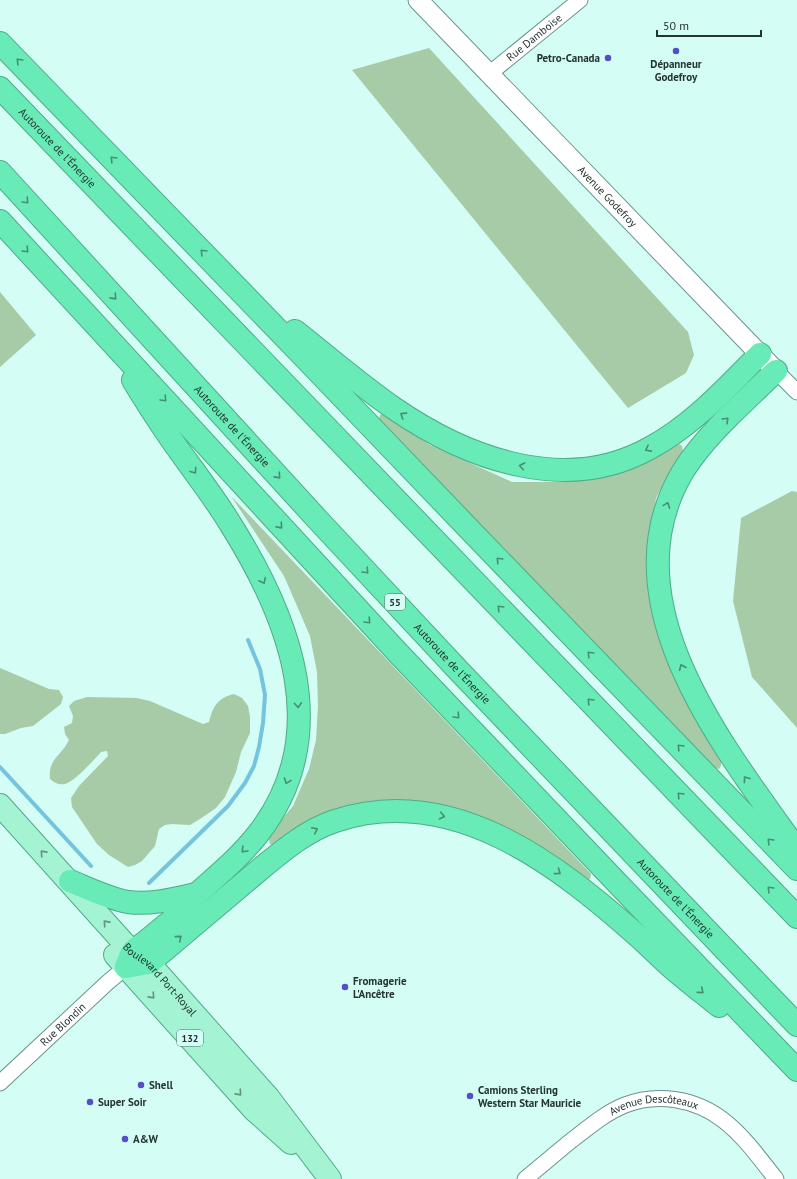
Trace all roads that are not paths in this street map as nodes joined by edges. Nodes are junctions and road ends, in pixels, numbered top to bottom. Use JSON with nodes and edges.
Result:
{"nodes":[{"id":1,"x":418,"y":0,"type":"edge"},
{"id":2,"x":580,"y":0,"type":"edge"},
{"id":3,"x":0,"y":43,"type":"edge"},
{"id":4,"x":489,"y":74,"type":"junction"},
{"id":5,"x":0,"y":88,"type":"edge"},
{"id":6,"x":0,"y":172,"type":"edge"},
{"id":7,"x":0,"y":221,"type":"edge"},
{"id":8,"x":230,"y":281,"type":"junction"},
{"id":9,"x":99,"y":329,"type":"junction"},
{"id":10,"x":760,"y":354,"type":"junction"},
{"id":11,"x":776,"y":371,"type":"junction"},
{"id":12,"x":797,"y":392,"type":"edge"},
{"id":13,"x":0,"y":805,"type":"edge"},
{"id":14,"x":0,"y":824,"type":"edge"},
{"id":15,"x":797,"y":850,"type":"edge"},
{"id":16,"x":797,"y":869,"type":"edge"},
{"id":17,"x":70,"y":881,"type":"junction"},
{"id":18,"x":196,"y":894,"type":"junction"},
{"id":19,"x":797,"y":917,"type":"edge"},
{"id":20,"x":136,"y":961,"type":"junction"},
{"id":21,"x":797,"y":1025,"type":"edge"},
{"id":22,"x":797,"y":1070,"type":"edge"},
{"id":23,"x":0,"y":1083,"type":"edge"},
{"id":24,"x":329,"y":1178,"type":"edge"},
{"id":25,"x":525,"y":1179,"type":"edge"},
{"id":26,"x":776,"y":1179,"type":"edge"}],
"edges":[{"from":1,"to":4,"type":"street","name":"Avenue Godefroy"},
{"from":2,"to":4,"type":"street","name":"Rue Damboise"},
{"from":8,"to":3,"type":"highway","one_way":true},
{"from":4,"to":10,"type":"street","name":"Avenue Godefroy"},
{"from":19,"to":5,"type":"highway","name":"Autoroute de l'Énergie","one_way":true},
{"from":6,"to":21,"type":"highway","name":"Autoroute de l'Énergie","number":"55","one_way":true},
{"from":7,"to":9,"type":"highway","one_way":true},
{"from":10,"to":8,"type":"highway","one_way":true},
{"from":16,"to":8,"type":"highway","one_way":true},
{"from":9,"to":18,"type":"highway","one_way":true},
{"from":9,"to":22,"type":"highway","one_way":true},
{"from":10,"to":11,"type":"street","name":"Avenue Godefroy"},
{"from":11,"to":12,"type":"street","name":"Avenue Godefroy"},
{"from":15,"to":11,"type":"highway","one_way":true},
{"from":17,"to":13,"type":"main road","name":"Boulevard Port-Royal","number":"132","one_way":true},
{"from":14,"to":20,"type":"main road","name":"Boulevard Port-Royal","number":"132"},
{"from":17,"to":18,"type":"highway"},
{"from":20,"to":17,"type":"main road","name":"Boulevard Port-Royal","number":"132","one_way":true},
{"from":18,"to":20,"type":"highway"},
{"from":20,"to":22,"type":"highway","one_way":true},
{"from":20,"to":23,"type":"street","name":"Rue Blondin"},
{"from":20,"to":24,"type":"main road","name":"Boulevard Port-Royal","number":"132"},
{"from":25,"to":26,"type":"street","name":"Avenue Descôteaux"}]}
